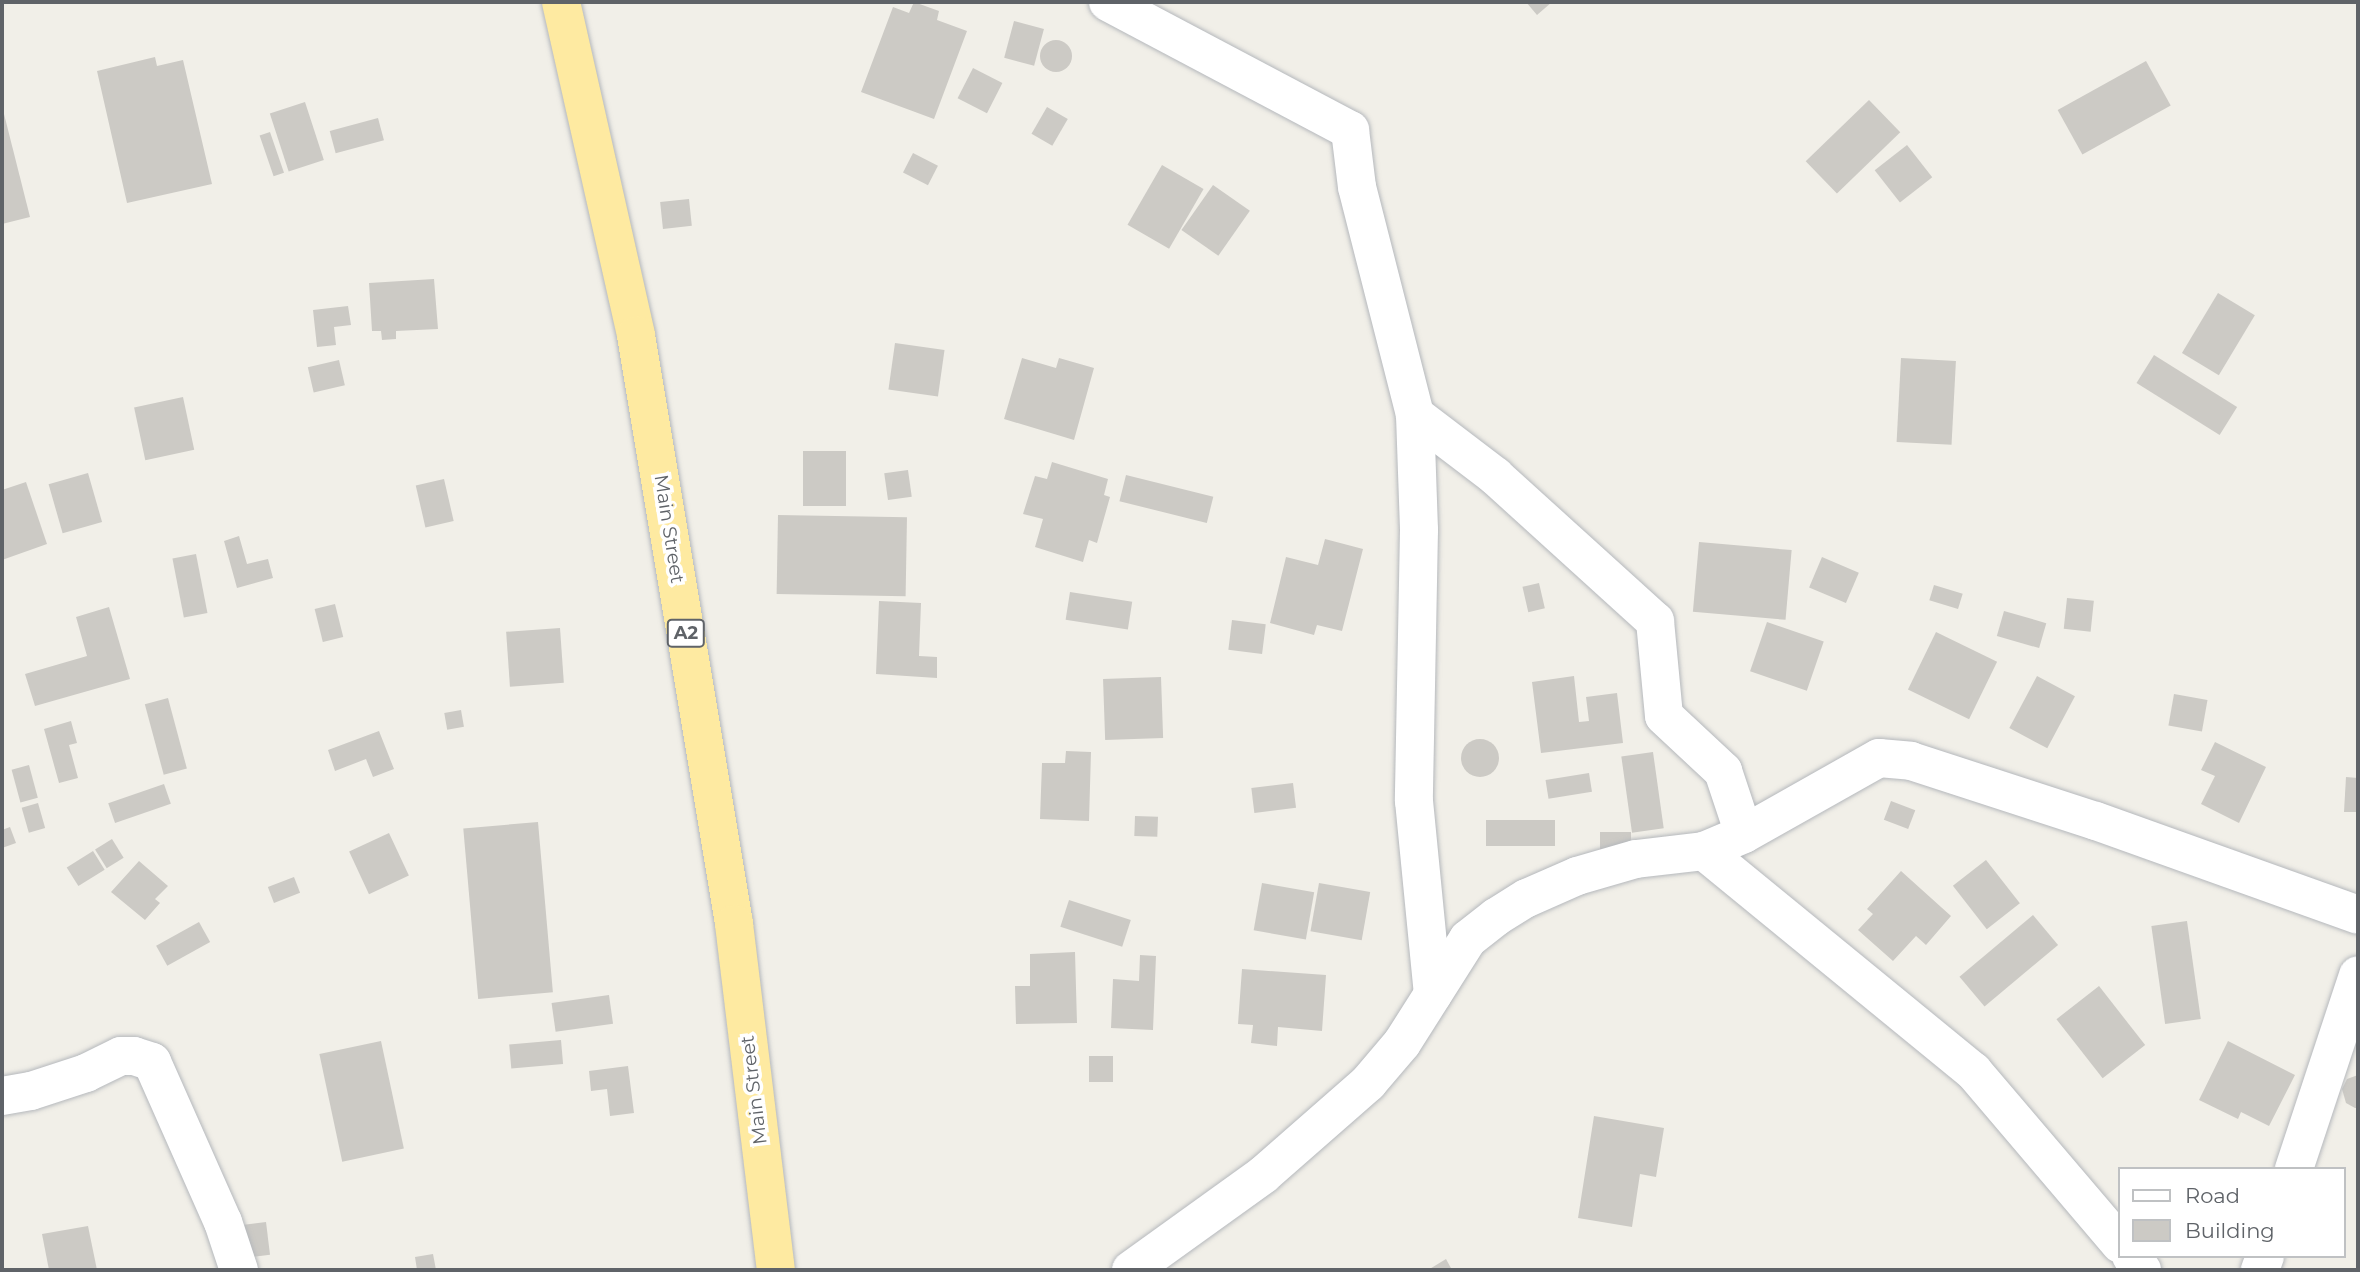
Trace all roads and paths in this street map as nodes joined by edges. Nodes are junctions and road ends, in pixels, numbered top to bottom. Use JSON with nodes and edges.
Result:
{"nodes":[{"id":1,"x":561,"y":2,"type":"edge"},
{"id":2,"x":1108,"y":2,"type":"edge"},
{"id":3,"x":1415,"y":415,"type":"junction"},
{"id":4,"x":1744,"y":834,"type":"junction"},
{"id":5,"x":1704,"y":851,"type":"junction"},
{"id":6,"x":2358,"y":915,"type":"edge"},
{"id":7,"x":2358,"y":975,"type":"edge"},
{"id":8,"x":1433,"y":994,"type":"junction"},
{"id":9,"x":2,"y":1096,"type":"edge"},
{"id":10,"x":2295,"y":1167,"type":"edge"},
{"id":11,"x":2118,"y":1242,"type":"edge"},
{"id":12,"x":239,"y":1270,"type":"edge"},
{"id":13,"x":776,"y":1270,"type":"edge"},
{"id":14,"x":1131,"y":1270,"type":"edge"}],
"edges":[{"from":1,"to":13,"type":"highway","name":"Main Street","number":"A2"},
{"from":2,"to":3,"type":"street"},
{"from":3,"to":4,"type":"street"},
{"from":3,"to":8,"type":"street"},
{"from":4,"to":5,"type":"street"},
{"from":4,"to":6,"type":"street"},
{"from":5,"to":8,"type":"street"},
{"from":5,"to":11,"type":"street"},
{"from":7,"to":10,"type":"street"},
{"from":8,"to":14,"type":"street"},
{"from":9,"to":12,"type":"street"}]}
